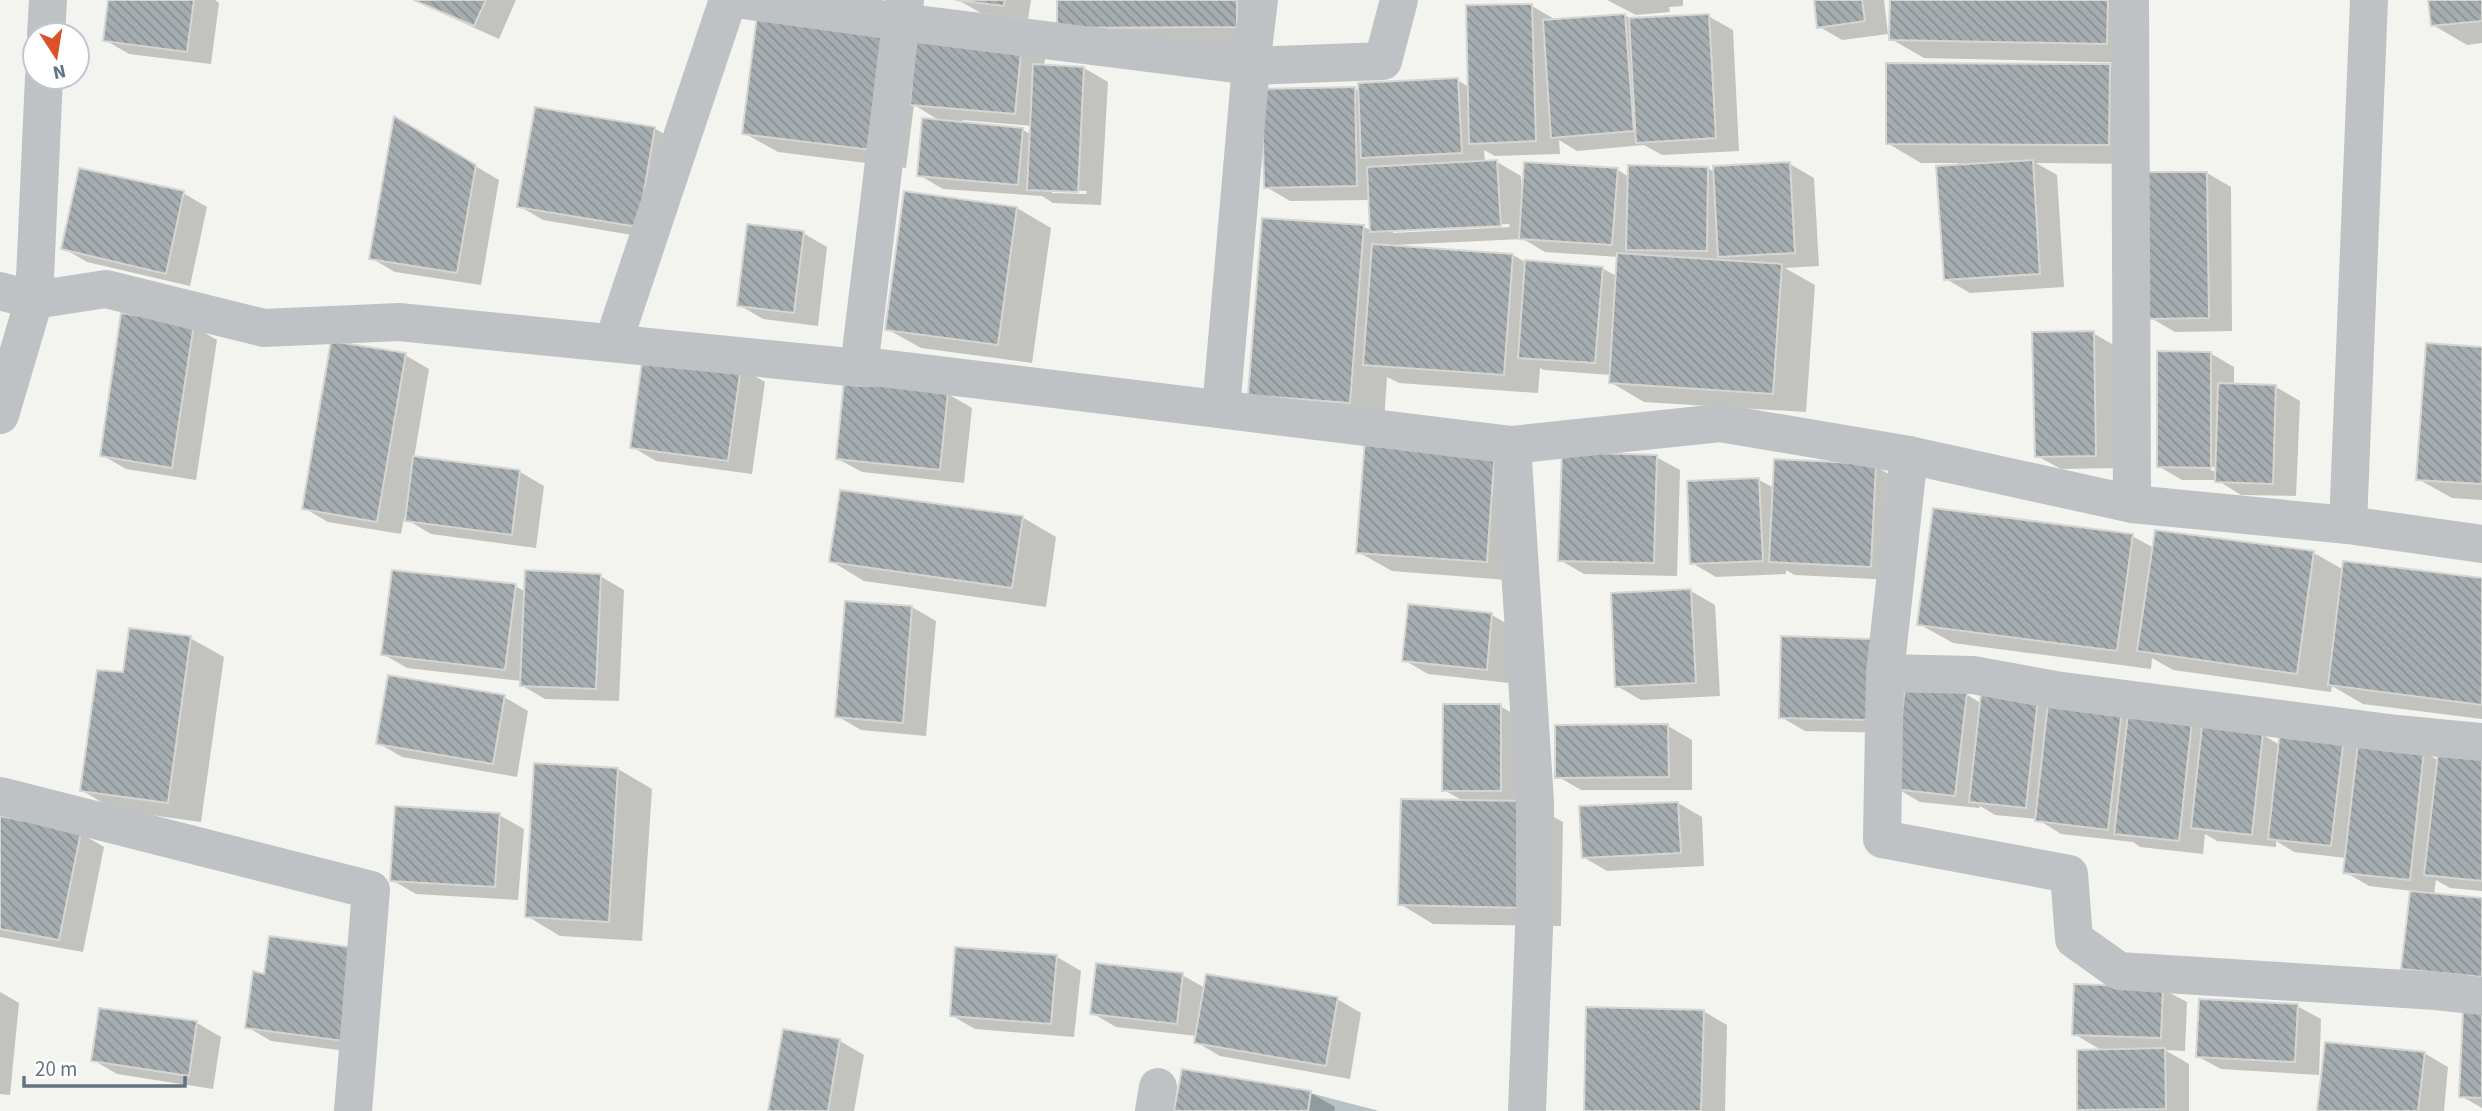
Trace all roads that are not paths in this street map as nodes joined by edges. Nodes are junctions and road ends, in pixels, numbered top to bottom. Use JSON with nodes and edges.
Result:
{"nodes":[{"id":1,"x":48,"y":0,"type":"edge"},
{"id":2,"x":727,"y":0,"type":"edge"},
{"id":3,"x":743,"y":0,"type":"edge"},
{"id":4,"x":1259,"y":0,"type":"edge"},
{"id":5,"x":1399,"y":0,"type":"edge"},
{"id":6,"x":2130,"y":0,"type":"edge"},
{"id":7,"x":2369,"y":0,"type":"edge"},
{"id":8,"x":903,"y":11,"type":"edge"},
{"id":9,"x":47,"y":21,"type":"edge"},
{"id":10,"x":1251,"y":66,"type":"junction"},
{"id":11,"x":42,"y":91,"type":"edge"},
{"id":12,"x":17,"y":295,"type":"edge"},
{"id":13,"x":613,"y":343,"type":"junction"},
{"id":14,"x":859,"y":368,"type":"junction"},
{"id":15,"x":1221,"y":409,"type":"junction"},
{"id":16,"x":0,"y":415,"type":"edge"},
{"id":17,"x":1512,"y":445,"type":"junction"},
{"id":18,"x":1909,"y":455,"type":"junction"},
{"id":19,"x":2132,"y":504,"type":"junction"},
{"id":20,"x":2348,"y":525,"type":"junction"},
{"id":21,"x":2482,"y":544,"type":"edge"},
{"id":22,"x":1885,"y":673,"type":"junction"},
{"id":23,"x":2482,"y":742,"type":"edge"},
{"id":24,"x":0,"y":796,"type":"edge"},
{"id":25,"x":2482,"y":996,"type":"edge"},
{"id":26,"x":353,"y":1111,"type":"edge"},
{"id":27,"x":1527,"y":1111,"type":"edge"}],
"edges":[{"from":1,"to":9,"type":"street"},
{"from":2,"to":13,"type":"street"},
{"from":3,"to":8,"type":"street"},
{"from":4,"to":10,"type":"street"},
{"from":5,"to":10,"type":"street"},
{"from":6,"to":19,"type":"street"},
{"from":7,"to":20,"type":"street"},
{"from":8,"to":10,"type":"street"},
{"from":8,"to":14,"type":"street"},
{"from":10,"to":15,"type":"street"},
{"from":11,"to":12,"type":"street"},
{"from":12,"to":13,"type":"street"},
{"from":12,"to":16,"type":"street"},
{"from":13,"to":14,"type":"street"},
{"from":14,"to":15,"type":"street"},
{"from":15,"to":17,"type":"street"},
{"from":17,"to":18,"type":"street"},
{"from":17,"to":27,"type":"street"},
{"from":18,"to":19,"type":"street"},
{"from":18,"to":22,"type":"street"},
{"from":19,"to":20,"type":"street"},
{"from":20,"to":21,"type":"street"},
{"from":22,"to":23,"type":"street"},
{"from":22,"to":25,"type":"street"},
{"from":24,"to":26,"type":"street"}]}
